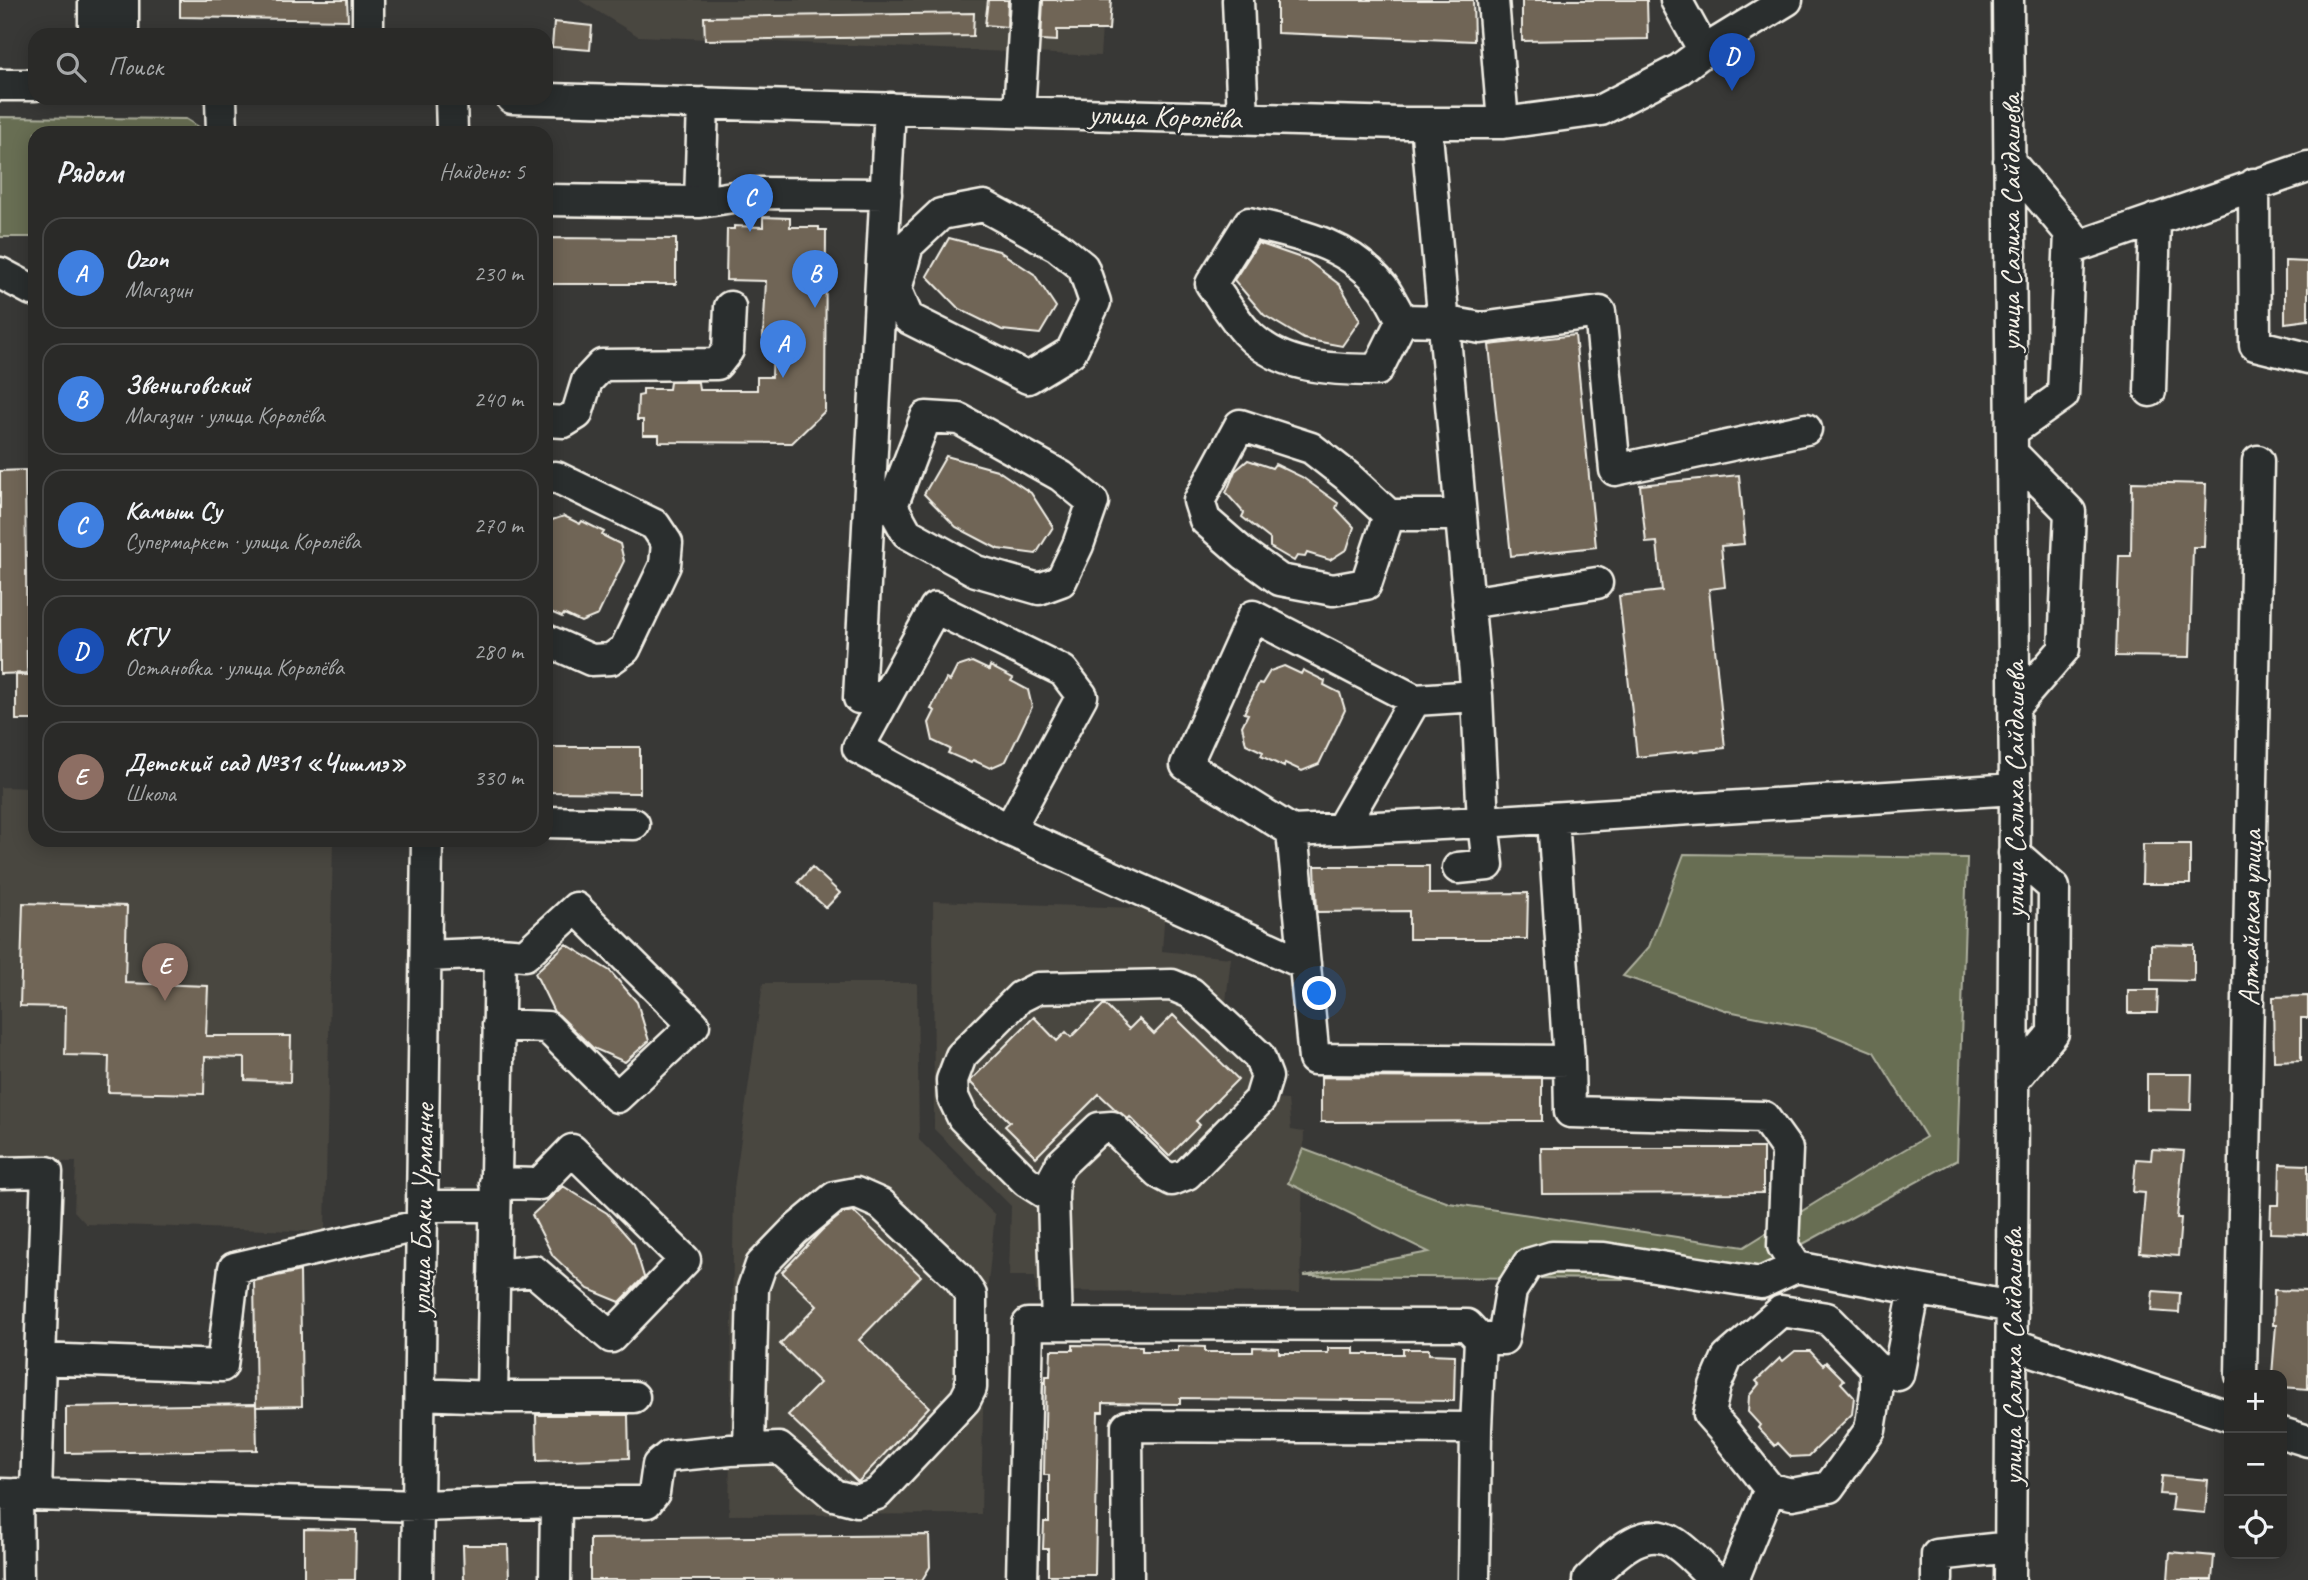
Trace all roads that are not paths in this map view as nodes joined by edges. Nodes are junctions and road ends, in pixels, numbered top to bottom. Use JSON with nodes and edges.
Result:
{"nodes":[{"id":1,"x":94,"y":0,"type":"edge"},
{"id":2,"x":123,"y":0,"type":"edge"},
{"id":3,"x":368,"y":0,"type":"edge"},
{"id":4,"x":1026,"y":0,"type":"edge"},
{"id":5,"x":1238,"y":0,"type":"edge"},
{"id":6,"x":1493,"y":0,"type":"edge"},
{"id":7,"x":1676,"y":0,"type":"edge"},
{"id":8,"x":1787,"y":0,"type":"edge"},
{"id":9,"x":2008,"y":0,"type":"edge"},
{"id":10,"x":94,"y":28,"type":"edge"},
{"id":11,"x":123,"y":28,"type":"edge"},
{"id":12,"x":368,"y":28,"type":"edge"},
{"id":13,"x":1704,"y":51,"type":"junction"},
{"id":14,"x":0,"y":85,"type":"edge"},
{"id":15,"x":28,"y":85,"type":"edge"},
{"id":16,"x":553,"y":99,"type":"edge"},
{"id":17,"x":703,"y":103,"type":"junction"},
{"id":18,"x":221,"y":105,"type":"edge"},
{"id":19,"x":451,"y":105,"type":"edge"},
{"id":20,"x":890,"y":108,"type":"junction"},
{"id":21,"x":1019,"y":112,"type":"junction"},
{"id":22,"x":1242,"y":118,"type":"junction"},
{"id":23,"x":1426,"y":123,"type":"junction"},
{"id":24,"x":1503,"y":123,"type":"junction"},
{"id":25,"x":222,"y":126,"type":"edge"},
{"id":26,"x":452,"y":126,"type":"edge"},
{"id":27,"x":2010,"y":161,"type":"junction"},
{"id":28,"x":2308,"y":167,"type":"edge"},
{"id":29,"x":2254,"y":184,"type":"junction"},
{"id":30,"x":886,"y":194,"type":"junction"},
{"id":31,"x":553,"y":200,"type":"edge"},
{"id":32,"x":700,"y":202,"type":"junction"},
{"id":33,"x":2155,"y":219,"type":"junction"},
{"id":34,"x":2070,"y":249,"type":"junction"},
{"id":35,"x":0,"y":273,"type":"edge"},
{"id":36,"x":28,"y":287,"type":"edge"},
{"id":37,"x":889,"y":287,"type":"junction"},
{"id":38,"x":730,"y":307,"type":"dead end"},
{"id":39,"x":1402,"y":320,"type":"junction"},
{"id":40,"x":1442,"y":321,"type":"junction"},
{"id":41,"x":2308,"y":358,"type":"edge"},
{"id":42,"x":2150,"y":391,"type":"dead end"},
{"id":43,"x":553,"y":421,"type":"edge"},
{"id":44,"x":1806,"y":429,"type":"dead end"},
{"id":45,"x":2012,"y":442,"type":"junction"},
{"id":46,"x":2258,"y":460,"type":"dead end"},
{"id":47,"x":553,"y":477,"type":"edge"},
{"id":48,"x":880,"y":504,"type":"junction"},
{"id":49,"x":1389,"y":515,"type":"junction"},
{"id":50,"x":1459,"y":515,"type":"junction"},
{"id":51,"x":1597,"y":583,"type":"dead end"},
{"id":52,"x":1468,"y":603,"type":"junction"},
{"id":53,"x":553,"y":643,"type":"edge"},
{"id":54,"x":887,"y":695,"type":"junction"},
{"id":55,"x":1477,"y":696,"type":"junction"},
{"id":56,"x":1415,"y":700,"type":"junction"},
{"id":57,"x":2014,"y":707,"type":"junction"},
{"id":58,"x":2015,"y":789,"type":"junction"},
{"id":59,"x":1553,"y":818,"type":"junction"},
{"id":60,"x":553,"y":822,"type":"edge"},
{"id":61,"x":1483,"y":822,"type":"junction"},
{"id":62,"x":634,"y":824,"type":"dead end"},
{"id":63,"x":1341,"y":829,"type":"junction"},
{"id":64,"x":1009,"y":830,"type":"junction"},
{"id":65,"x":1292,"y":831,"type":"junction"},
{"id":66,"x":427,"y":847,"type":"edge"},
{"id":67,"x":2014,"y":853,"type":"junction"},
{"id":68,"x":1458,"y":868,"type":"dead end"},
{"id":69,"x":499,"y":953,"type":"junction"},
{"id":70,"x":426,"y":957,"type":"junction"},
{"id":71,"x":1305,"y":964,"type":"junction"},
{"id":72,"x":498,"y":1025,"type":"junction"},
{"id":73,"x":1569,"y":1061,"type":"junction"},
{"id":74,"x":2013,"y":1081,"type":"junction"},
{"id":75,"x":0,"y":1172,"type":"edge"},
{"id":76,"x":495,"y":1195,"type":"junction"},
{"id":77,"x":1053,"y":1198,"type":"junction"},
{"id":78,"x":422,"y":1216,"type":"junction"},
{"id":79,"x":1796,"y":1266,"type":"junction"},
{"id":80,"x":494,"y":1275,"type":"junction"},
{"id":81,"x":1915,"y":1289,"type":"junction"},
{"id":82,"x":2012,"y":1307,"type":"junction"},
{"id":83,"x":1057,"y":1324,"type":"junction"},
{"id":84,"x":1480,"y":1339,"type":"junction"},
{"id":85,"x":2012,"y":1344,"type":"junction"},
{"id":86,"x":40,"y":1359,"type":"junction"},
{"id":87,"x":1877,"y":1368,"type":"junction"},
{"id":88,"x":2241,"y":1370,"type":"edge"},
{"id":89,"x":420,"y":1394,"type":"junction"},
{"id":90,"x":492,"y":1397,"type":"junction"},
{"id":91,"x":634,"y":1397,"type":"dead end"},
{"id":92,"x":2224,"y":1414,"type":"edge"},
{"id":93,"x":1476,"y":1428,"type":"junction"},
{"id":94,"x":2287,"y":1435,"type":"edge"},
{"id":95,"x":2308,"y":1441,"type":"edge"},
{"id":96,"x":749,"y":1449,"type":"junction"},
{"id":97,"x":1770,"y":1489,"type":"junction"},
{"id":98,"x":18,"y":1494,"type":"edge"},
{"id":99,"x":556,"y":1502,"type":"junction"},
{"id":100,"x":418,"y":1506,"type":"junction"},
{"id":101,"x":2011,"y":1547,"type":"junction"},
{"id":102,"x":18,"y":1580,"type":"edge"},
{"id":103,"x":417,"y":1580,"type":"edge"},
{"id":104,"x":555,"y":1580,"type":"edge"},
{"id":105,"x":1022,"y":1580,"type":"edge"},
{"id":106,"x":1128,"y":1580,"type":"edge"},
{"id":107,"x":1474,"y":1580,"type":"edge"},
{"id":108,"x":1588,"y":1580,"type":"edge"},
{"id":109,"x":1716,"y":1580,"type":"edge"},
{"id":110,"x":1733,"y":1580,"type":"edge"},
{"id":111,"x":1937,"y":1580,"type":"edge"},
{"id":112,"x":2010,"y":1580,"type":"edge"}],
"edges":[{"from":1,"to":10,"type":"street"},
{"from":2,"to":11,"type":"street"},
{"from":3,"to":12,"type":"street"},
{"from":4,"to":21,"type":"street"},
{"from":5,"to":22,"type":"street"},
{"from":6,"to":24,"type":"street"},
{"from":7,"to":13,"type":"street"},
{"from":8,"to":13,"type":"street","name":"улица Королёва"},
{"from":9,"to":27,"type":"street","name":"улица Салиха Сайдашева"},
{"from":13,"to":24,"type":"street","name":"улица Королёва"},
{"from":14,"to":15,"type":"street"},
{"from":16,"to":17,"type":"street","name":"улица Королёва"},
{"from":17,"to":20,"type":"street","name":"улица Королёва"},
{"from":17,"to":32,"type":"street"},
{"from":18,"to":25,"type":"street"},
{"from":19,"to":26,"type":"street"},
{"from":20,"to":21,"type":"street","name":"улица Королёва"},
{"from":20,"to":30,"type":"street"},
{"from":21,"to":22,"type":"street","name":"улица Королёва"},
{"from":22,"to":23,"type":"street","name":"улица Королёва"},
{"from":23,"to":24,"type":"street","name":"улица Королёва"},
{"from":23,"to":40,"type":"street"},
{"from":27,"to":34,"type":"street"},
{"from":27,"to":45,"type":"street","name":"улица Салиха Сайдашева"},
{"from":28,"to":29,"type":"street"},
{"from":29,"to":33,"type":"street"},
{"from":29,"to":41,"type":"street"},
{"from":30,"to":32,"type":"street"},
{"from":30,"to":37,"type":"street"},
{"from":31,"to":32,"type":"street"},
{"from":33,"to":34,"type":"street"},
{"from":33,"to":42,"type":"street"},
{"from":34,"to":45,"type":"street"},
{"from":35,"to":36,"type":"street"},
{"from":37,"to":37,"type":"street"},
{"from":37,"to":48,"type":"street"},
{"from":38,"to":43,"type":"street"},
{"from":39,"to":39,"type":"street"},
{"from":39,"to":40,"type":"street"},
{"from":40,"to":44,"type":"street"},
{"from":40,"to":50,"type":"street"},
{"from":45,"to":57,"type":"street","name":"улица Салиха Сайдашева"},
{"from":45,"to":57,"type":"street"},
{"from":46,"to":88,"type":"street","name":"Алтайская улица"},
{"from":47,"to":53,"type":"street"},
{"from":48,"to":48,"type":"street"},
{"from":48,"to":54,"type":"street"},
{"from":49,"to":49,"type":"street"},
{"from":49,"to":50,"type":"street"},
{"from":50,"to":52,"type":"street"},
{"from":51,"to":52,"type":"street"},
{"from":52,"to":55,"type":"street"},
{"from":54,"to":64,"type":"street"},
{"from":54,"to":64,"type":"street"},
{"from":55,"to":56,"type":"street"},
{"from":55,"to":61,"type":"street"},
{"from":56,"to":63,"type":"street"},
{"from":56,"to":65,"type":"street"},
{"from":57,"to":58,"type":"street","name":"улица Салиха Сайдашева"},
{"from":58,"to":59,"type":"street"},
{"from":58,"to":67,"type":"street","name":"улица Салиха Сайдашева"},
{"from":59,"to":61,"type":"street"},
{"from":59,"to":73,"type":"street"},
{"from":60,"to":62,"type":"street"},
{"from":61,"to":63,"type":"street"},
{"from":61,"to":68,"type":"street"},
{"from":63,"to":65,"type":"street"},
{"from":64,"to":71,"type":"street"},
{"from":65,"to":71,"type":"street"},
{"from":66,"to":70,"type":"street","name":"улица Баки Урманче"},
{"from":67,"to":74,"type":"street","name":"улица Салиха Сайдашева"},
{"from":67,"to":74,"type":"street"},
{"from":69,"to":70,"type":"street"},
{"from":69,"to":72,"type":"street"},
{"from":69,"to":72,"type":"street"},
{"from":70,"to":78,"type":"street","name":"улица Баки Урманче"},
{"from":71,"to":73,"type":"street"},
{"from":72,"to":76,"type":"street"},
{"from":73,"to":79,"type":"street"},
{"from":74,"to":82,"type":"street","name":"улица Салиха Сайдашева"},
{"from":75,"to":86,"type":"street"},
{"from":76,"to":78,"type":"street"},
{"from":76,"to":80,"type":"street"},
{"from":76,"to":80,"type":"street"},
{"from":77,"to":77,"type":"street"},
{"from":77,"to":83,"type":"street"},
{"from":78,"to":86,"type":"street"},
{"from":78,"to":89,"type":"street","name":"улица Баки Урманче"},
{"from":79,"to":81,"type":"street"},
{"from":79,"to":84,"type":"street"},
{"from":80,"to":90,"type":"street"},
{"from":81,"to":82,"type":"street"},
{"from":81,"to":87,"type":"street"},
{"from":82,"to":85,"type":"street","name":"улица Салиха Сайдашева"},
{"from":83,"to":84,"type":"street"},
{"from":83,"to":105,"type":"street"},
{"from":84,"to":93,"type":"street"},
{"from":85,"to":92,"type":"street"},
{"from":85,"to":101,"type":"street","name":"улица Салиха Сайдашева"},
{"from":86,"to":98,"type":"street"},
{"from":87,"to":97,"type":"street"},
{"from":87,"to":97,"type":"street"},
{"from":89,"to":90,"type":"street"},
{"from":89,"to":100,"type":"street","name":"улица Баки Урманче"},
{"from":90,"to":91,"type":"street"},
{"from":93,"to":106,"type":"street"},
{"from":93,"to":107,"type":"street"},
{"from":94,"to":95,"type":"street"},
{"from":96,"to":96,"type":"street"},
{"from":96,"to":99,"type":"street"},
{"from":97,"to":110,"type":"street"},
{"from":98,"to":100,"type":"street"},
{"from":98,"to":102,"type":"street"},
{"from":99,"to":100,"type":"street"},
{"from":99,"to":104,"type":"street"},
{"from":100,"to":103,"type":"street","name":"улица Баки Урманче"},
{"from":101,"to":111,"type":"street"},
{"from":101,"to":112,"type":"street","name":"улица Салиха Сайдашева"},
{"from":108,"to":109,"type":"street"}]}
